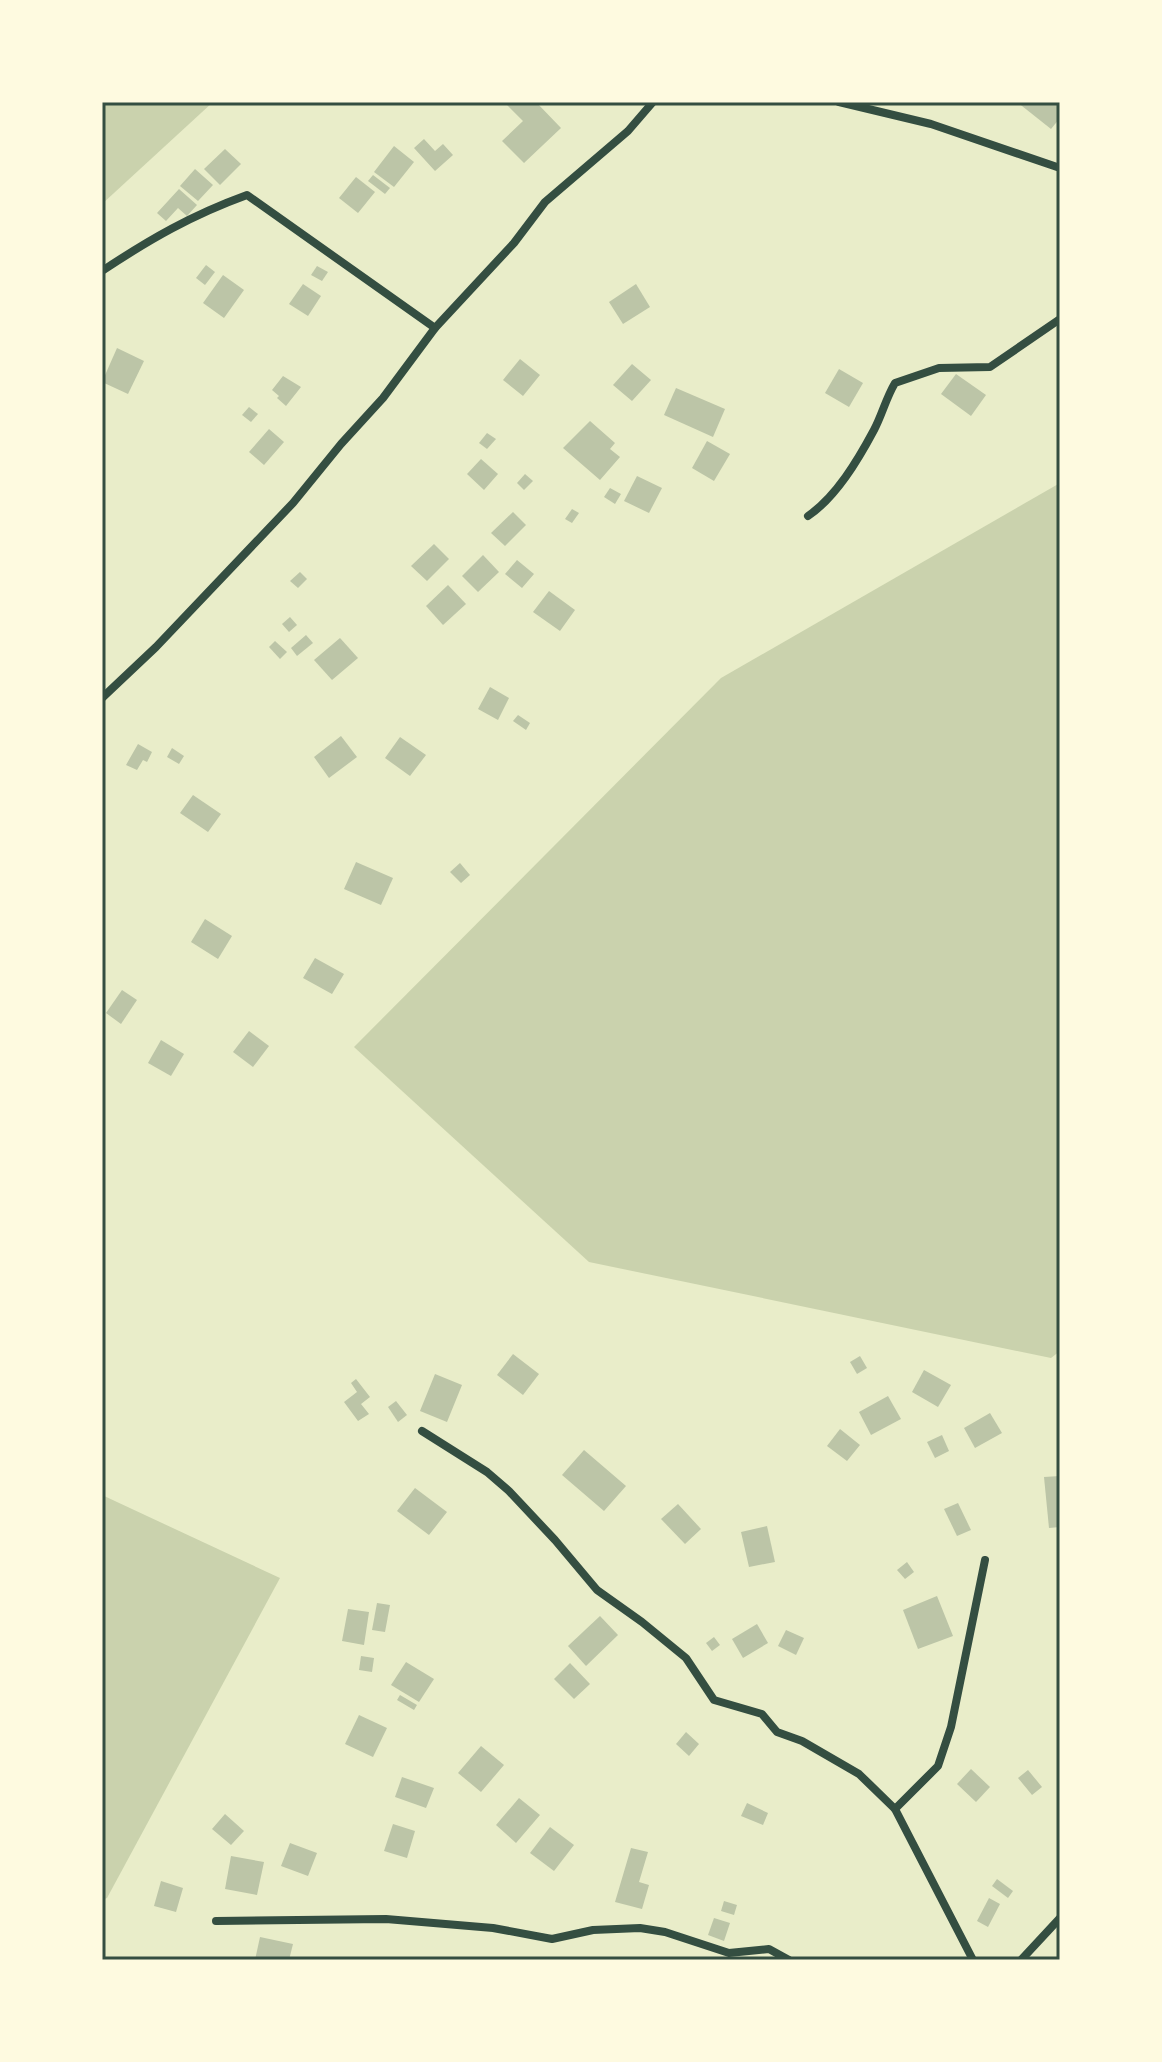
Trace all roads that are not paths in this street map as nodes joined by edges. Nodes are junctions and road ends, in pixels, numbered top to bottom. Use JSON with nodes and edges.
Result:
{"nodes":[{"id":1,"x":653,"y":102,"type":"edge"},
{"id":2,"x":839,"y":102,"type":"edge"},
{"id":3,"x":1060,"y":168,"type":"edge"},
{"id":4,"x":102,"y":271,"type":"edge"},
{"id":5,"x":1060,"y":319,"type":"edge"},
{"id":6,"x":435,"y":328,"type":"junction"},
{"id":7,"x":808,"y":516,"type":"dead end"},
{"id":8,"x":102,"y":698,"type":"edge"},
{"id":9,"x":422,"y":1431,"type":"dead end"},
{"id":10,"x":985,"y":1560,"type":"dead end"},
{"id":11,"x":895,"y":1809,"type":"junction"},
{"id":12,"x":1060,"y":1918,"type":"edge"},
{"id":13,"x":216,"y":1921,"type":"dead end"},
{"id":14,"x":789,"y":1960,"type":"edge"},
{"id":15,"x":973,"y":1960,"type":"edge"},
{"id":16,"x":1021,"y":1960,"type":"edge"}],
"edges":[{"from":1,"to":6,"type":"street"},
{"from":2,"to":3,"type":"street"},
{"from":4,"to":6,"type":"street"},
{"from":5,"to":7,"type":"street"},
{"from":6,"to":8,"type":"street"},
{"from":9,"to":11,"type":"street"},
{"from":10,"to":11,"type":"street"},
{"from":11,"to":15,"type":"street"},
{"from":12,"to":16,"type":"street"},
{"from":13,"to":14,"type":"street"}]}
